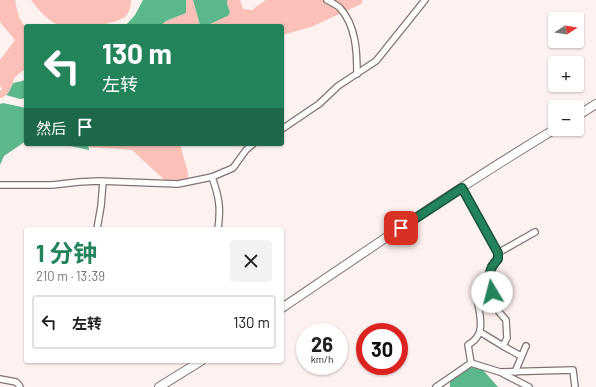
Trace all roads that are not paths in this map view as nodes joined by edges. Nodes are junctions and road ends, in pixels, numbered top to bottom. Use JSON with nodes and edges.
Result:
{"nodes":[{"id":1,"x":327,"y":0,"type":"edge"},
{"id":2,"x":425,"y":0,"type":"edge"},
{"id":3,"x":357,"y":74,"type":"junction"},
{"id":4,"x":596,"y":104,"type":"edge"},
{"id":5,"x":584,"y":112,"type":"edge"},
{"id":6,"x":284,"y":128,"type":"edge"},
{"id":7,"x":548,"y":133,"type":"edge"},
{"id":8,"x":251,"y":146,"type":"edge"},
{"id":9,"x":212,"y":177,"type":"junction"},
{"id":10,"x":103,"y":182,"type":"junction"},
{"id":11,"x":0,"y":185,"type":"edge"},
{"id":12,"x":462,"y":188,"type":"junction"},
{"id":13,"x":97,"y":227,"type":"edge"},
{"id":14,"x":218,"y":227,"type":"edge"},
{"id":15,"x":535,"y":232,"type":"dead end"},
{"id":16,"x":498,"y":253,"type":"junction"},
{"id":17,"x":492,"y":292,"type":"junction"},
{"id":18,"x":284,"y":307,"type":"edge"},
{"id":19,"x":480,"y":332,"type":"junction"},
{"id":20,"x":503,"y":346,"type":"junction"},
{"id":21,"x":526,"y":346,"type":"dead end"},
{"id":22,"x":521,"y":356,"type":"junction"},
{"id":23,"x":198,"y":363,"type":"edge"},
{"id":24,"x":471,"y":363,"type":"junction"},
{"id":25,"x":500,"y":372,"type":"junction"},
{"id":26,"x":515,"y":372,"type":"junction"},
{"id":27,"x":0,"y":379,"type":"edge"},
{"id":28,"x":20,"y":387,"type":"edge"},
{"id":29,"x":159,"y":387,"type":"edge"},
{"id":30,"x":436,"y":387,"type":"edge"},
{"id":31,"x":529,"y":387,"type":"edge"},
{"id":32,"x":575,"y":387,"type":"edge"}],
"edges":[{"from":1,"to":3,"type":"street"},
{"from":2,"to":3,"type":"street"},
{"from":3,"to":6,"type":"street"},
{"from":4,"to":5,"type":"main road"},
{"from":7,"to":12,"type":"main road"},
{"from":8,"to":9,"type":"street"},
{"from":9,"to":10,"type":"street"},
{"from":9,"to":14,"type":"street"},
{"from":10,"to":11,"type":"street"},
{"from":10,"to":13,"type":"street"},
{"from":12,"to":16,"type":"street"},
{"from":12,"to":18,"type":"main road"},
{"from":15,"to":16,"type":"street"},
{"from":16,"to":17,"type":"street"},
{"from":17,"to":19,"type":"street"},
{"from":17,"to":20,"type":"street"},
{"from":19,"to":20,"type":"street"},
{"from":19,"to":24,"type":"street"},
{"from":20,"to":22,"type":"street"},
{"from":21,"to":22,"type":"street"},
{"from":22,"to":26,"type":"street"},
{"from":23,"to":29,"type":"main road"},
{"from":24,"to":25,"type":"street"},
{"from":24,"to":30,"type":"street"},
{"from":25,"to":26,"type":"street"},
{"from":25,"to":31,"type":"street"},
{"from":26,"to":32,"type":"street"},
{"from":27,"to":28,"type":"street"}]}
